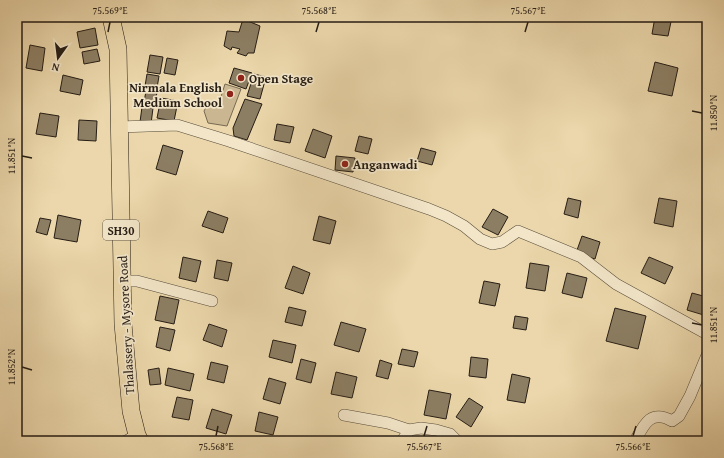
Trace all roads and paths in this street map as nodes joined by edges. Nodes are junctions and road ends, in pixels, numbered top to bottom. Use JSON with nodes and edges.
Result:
{"nodes":[{"id":1,"x":111,"y":17,"type":"edge"},
{"id":2,"x":119,"y":127,"type":"junction"},
{"id":3,"x":123,"y":281,"type":"junction"},
{"id":4,"x":212,"y":301,"type":"dead end"},
{"id":5,"x":707,"y":334,"type":"edge"},
{"id":6,"x":707,"y":355,"type":"edge"},
{"id":7,"x":344,"y":415,"type":"dead end"},
{"id":8,"x":408,"y":430,"type":"junction"},
{"id":9,"x":134,"y":439,"type":"edge"},
{"id":10,"x":402,"y":441,"type":"edge"},
{"id":11,"x":458,"y":441,"type":"edge"},
{"id":12,"x":634,"y":441,"type":"edge"}],
"edges":[{"from":1,"to":2,"type":"main road","name":"Thalassery - Mysore Road","number":"SH30"},
{"from":2,"to":3,"type":"main road","name":"Thalassery - Mysore Road","number":"SH30"},
{"from":2,"to":5,"type":"street"},
{"from":3,"to":4,"type":"street"},
{"from":3,"to":9,"type":"main road","name":"Thalassery - Mysore Road","number":"SH30"},
{"from":6,"to":12,"type":"street"},
{"from":7,"to":8,"type":"street"},
{"from":8,"to":10,"type":"street"},
{"from":8,"to":11,"type":"street"}]}
